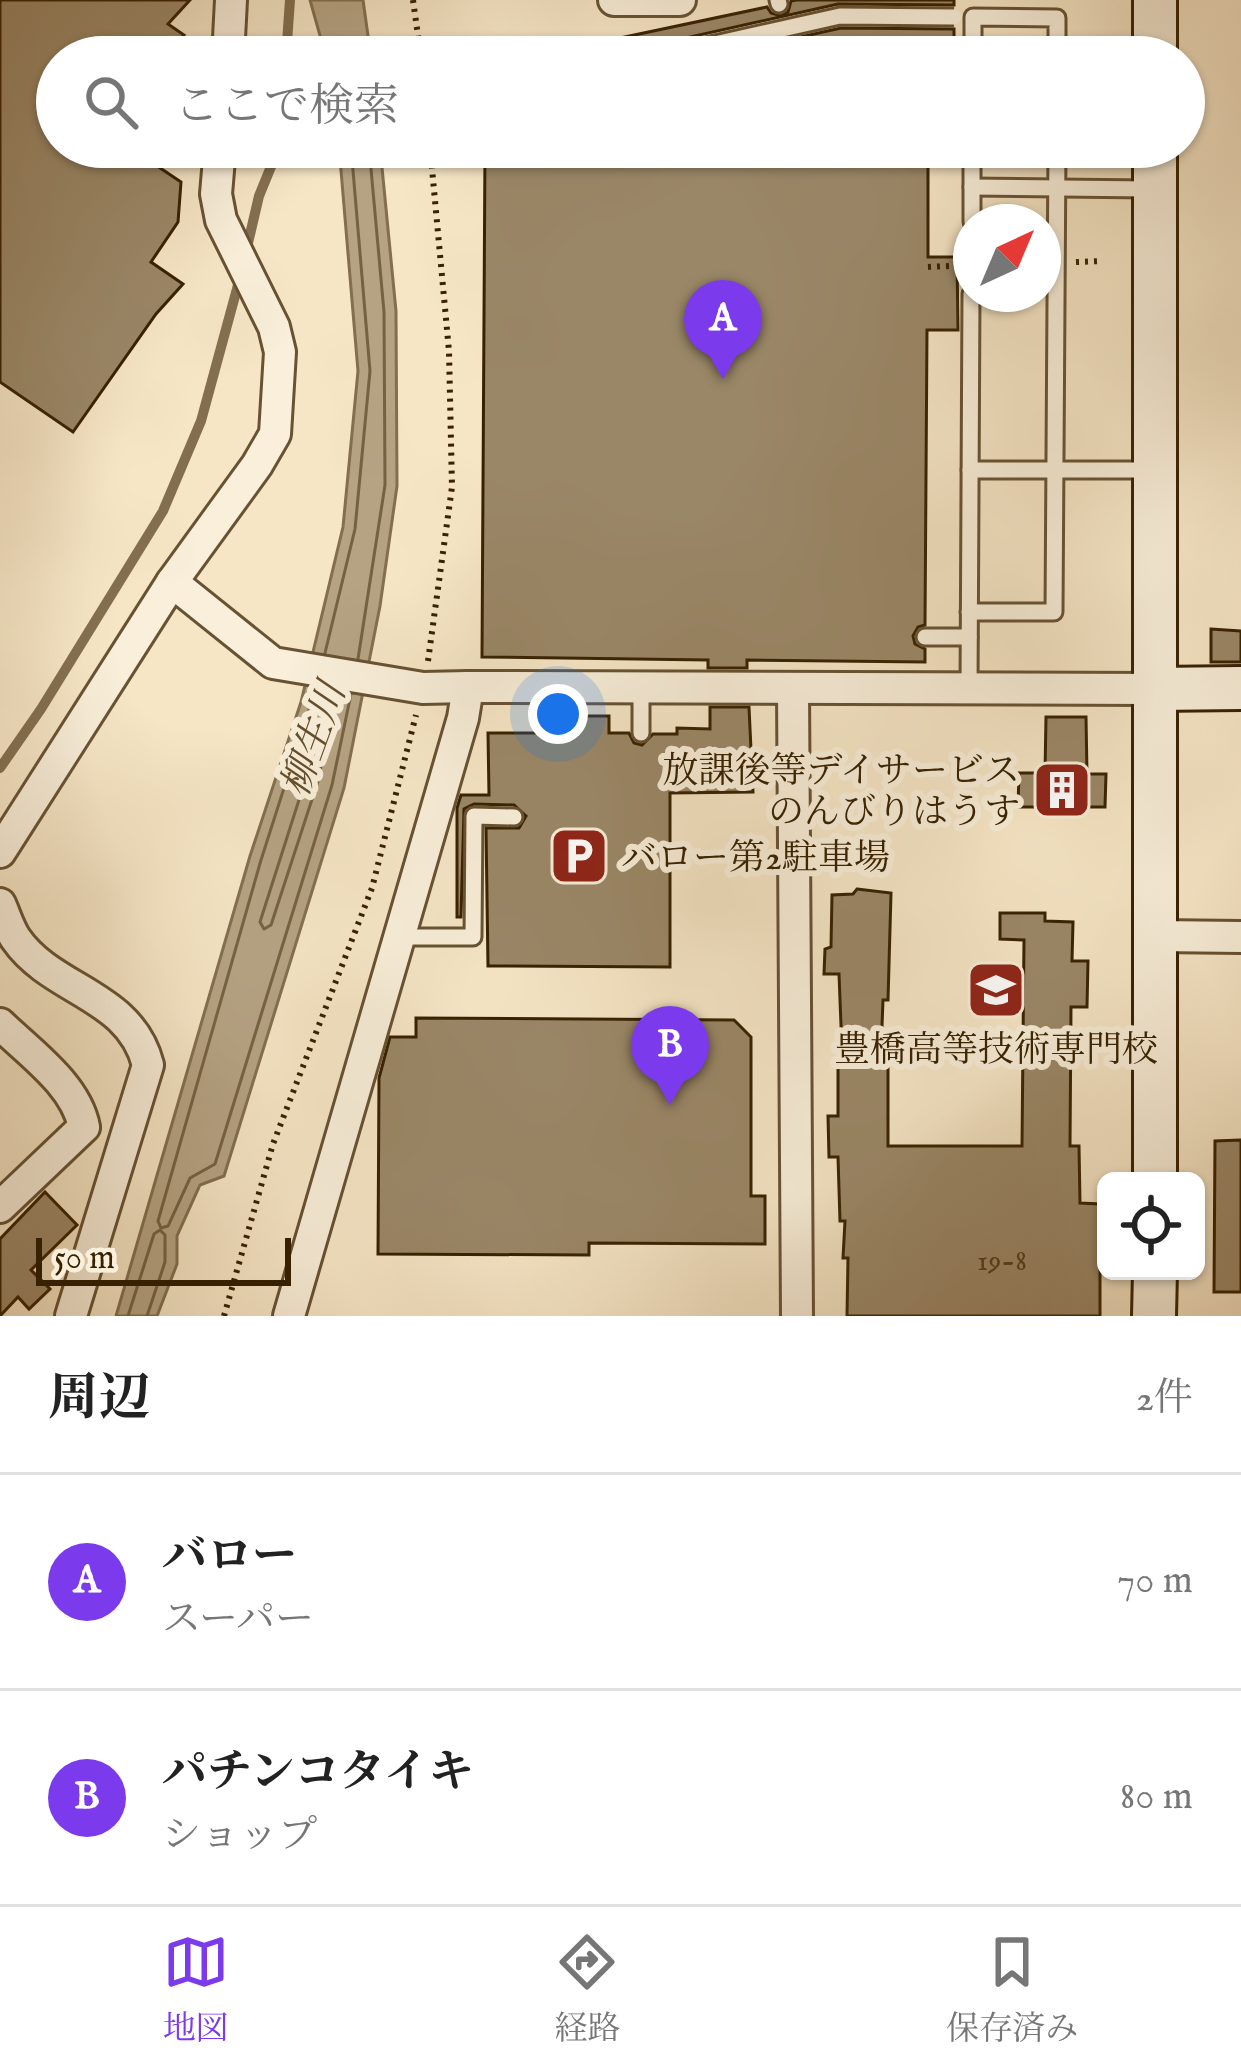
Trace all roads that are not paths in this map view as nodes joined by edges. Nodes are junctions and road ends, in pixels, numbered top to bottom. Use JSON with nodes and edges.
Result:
{"nodes":[{"id":1,"x":231,"y":0,"type":"edge"},
{"id":2,"x":614,"y":0,"type":"edge"},
{"id":3,"x":680,"y":0,"type":"edge"},
{"id":4,"x":1155,"y":0,"type":"edge"},
{"id":5,"x":974,"y":17,"type":"junction"},
{"id":6,"x":228,"y":36,"type":"edge"},
{"id":7,"x":751,"y":36,"type":"edge"},
{"id":8,"x":974,"y":36,"type":"edge"},
{"id":9,"x":1058,"y":36,"type":"edge"},
{"id":10,"x":1155,"y":36,"type":"edge"},
{"id":11,"x":218,"y":168,"type":"edge"},
{"id":12,"x":972,"y":168,"type":"edge"},
{"id":13,"x":1056,"y":168,"type":"edge"},
{"id":14,"x":1155,"y":168,"type":"edge"},
{"id":15,"x":972,"y":187,"type":"junction"},
{"id":16,"x":1056,"y":188,"type":"junction"},
{"id":17,"x":1155,"y":190,"type":"junction"},
{"id":18,"x":972,"y":204,"type":"edge"},
{"id":19,"x":971,"y":312,"type":"edge"},
{"id":20,"x":970,"y":470,"type":"junction"},
{"id":21,"x":1054,"y":470,"type":"junction"},
{"id":22,"x":1155,"y":470,"type":"junction"},
{"id":23,"x":172,"y":582,"type":"junction"},
{"id":24,"x":969,"y":611,"type":"junction"},
{"id":25,"x":925,"y":637,"type":"dead end"},
{"id":26,"x":969,"y":637,"type":"junction"},
{"id":27,"x":469,"y":687,"type":"junction"},
{"id":28,"x":641,"y":688,"type":"junction"},
{"id":29,"x":1241,"y":688,"type":"edge"},
{"id":30,"x":793,"y":689,"type":"junction"},
{"id":31,"x":969,"y":689,"type":"junction"},
{"id":32,"x":1154,"y":689,"type":"junction"},
{"id":33,"x":641,"y":734,"type":"dead end"},
{"id":34,"x":514,"y":817,"type":"dead end"},
{"id":35,"x":0,"y":852,"type":"edge"},
{"id":36,"x":0,"y":904,"type":"edge"},
{"id":37,"x":1157,"y":936,"type":"junction"},
{"id":38,"x":400,"y":937,"type":"junction"},
{"id":39,"x":1241,"y":937,"type":"edge"},
{"id":40,"x":0,"y":1024,"type":"edge"},
{"id":41,"x":1155,"y":1172,"type":"edge"},
{"id":42,"x":0,"y":1207,"type":"edge"},
{"id":43,"x":1155,"y":1280,"type":"edge"},
{"id":44,"x":71,"y":1316,"type":"edge"},
{"id":45,"x":289,"y":1316,"type":"edge"},
{"id":46,"x":797,"y":1316,"type":"edge"},
{"id":47,"x":1154,"y":1316,"type":"edge"}],
"edges":[{"from":1,"to":6,"type":"street"},
{"from":2,"to":3,"type":"street"},
{"from":4,"to":10,"type":"street"},
{"from":5,"to":7,"type":"lane","bridge":true},
{"from":5,"to":8,"type":"lane"},
{"from":5,"to":9,"type":"lane"},
{"from":11,"to":23,"type":"street"},
{"from":12,"to":15,"type":"lane"},
{"from":13,"to":16,"type":"lane"},
{"from":14,"to":17,"type":"street"},
{"from":15,"to":16,"type":"lane"},
{"from":15,"to":18,"type":"lane"},
{"from":16,"to":17,"type":"lane"},
{"from":16,"to":21,"type":"lane"},
{"from":17,"to":22,"type":"street"},
{"from":19,"to":20,"type":"lane"},
{"from":20,"to":21,"type":"lane"},
{"from":20,"to":24,"type":"lane"},
{"from":21,"to":22,"type":"lane"},
{"from":21,"to":24,"type":"lane"},
{"from":22,"to":32,"type":"street"},
{"from":23,"to":27,"type":"street"},
{"from":23,"to":35,"type":"street"},
{"from":24,"to":26,"type":"lane"},
{"from":25,"to":26,"type":"lane"},
{"from":26,"to":31,"type":"lane"},
{"from":27,"to":28,"type":"street"},
{"from":27,"to":38,"type":"street"},
{"from":28,"to":30,"type":"street"},
{"from":28,"to":33,"type":"lane"},
{"from":29,"to":32,"type":"street"},
{"from":30,"to":31,"type":"street"},
{"from":30,"to":46,"type":"street"},
{"from":31,"to":32,"type":"street"},
{"from":32,"to":37,"type":"street"},
{"from":34,"to":38,"type":"lane"},
{"from":36,"to":44,"type":"street"},
{"from":37,"to":39,"type":"street"},
{"from":37,"to":41,"type":"street"},
{"from":38,"to":45,"type":"street"},
{"from":40,"to":42,"type":"street"},
{"from":43,"to":47,"type":"street"}]}
